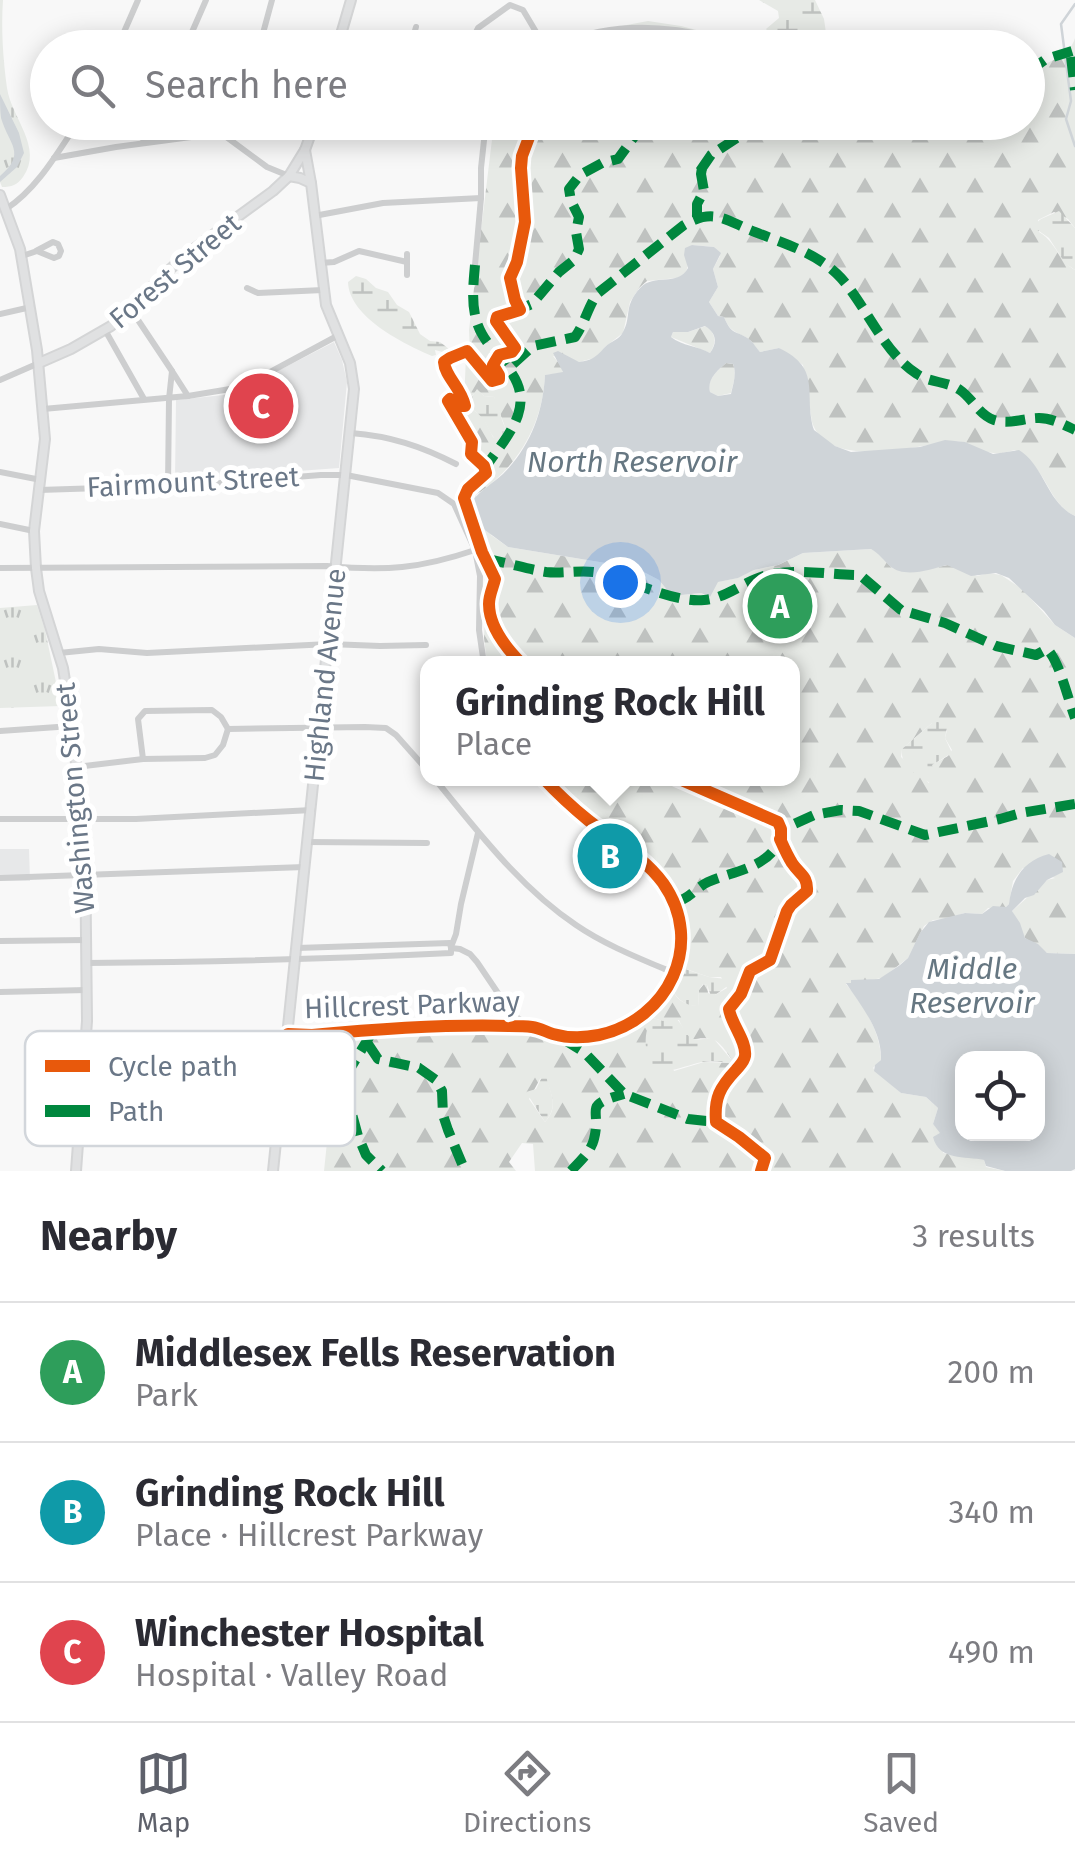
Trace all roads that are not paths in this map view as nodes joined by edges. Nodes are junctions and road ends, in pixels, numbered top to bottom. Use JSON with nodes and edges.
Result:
{"nodes":[{"id":1,"x":138,"y":0,"type":"edge"},
{"id":2,"x":206,"y":0,"type":"edge"},
{"id":3,"x":272,"y":0,"type":"edge"},
{"id":4,"x":350,"y":0,"type":"edge"},
{"id":5,"x":416,"y":26,"type":"dead end"},
{"id":6,"x":125,"y":30,"type":"edge"},
{"id":7,"x":194,"y":30,"type":"edge"},
{"id":8,"x":264,"y":30,"type":"edge"},
{"id":9,"x":341,"y":30,"type":"edge"},
{"id":10,"x":415,"y":30,"type":"edge"},
{"id":11,"x":477,"y":30,"type":"edge"},
{"id":12,"x":535,"y":30,"type":"edge"},
{"id":13,"x":604,"y":30,"type":"edge"},
{"id":14,"x":678,"y":30,"type":"edge"},
{"id":15,"x":66,"y":140,"type":"edge"},
{"id":16,"x":145,"y":140,"type":"edge"},
{"id":17,"x":171,"y":140,"type":"edge"},
{"id":18,"x":230,"y":140,"type":"edge"},
{"id":19,"x":309,"y":140,"type":"edge"},
{"id":20,"x":484,"y":140,"type":"edge"},
{"id":21,"x":143,"y":144,"type":"junction"},
{"id":22,"x":305,"y":150,"type":"junction"},
{"id":23,"x":54,"y":158,"type":"junction"},
{"id":24,"x":290,"y":176,"type":"junction"},
{"id":25,"x":312,"y":183,"type":"junction"},
{"id":26,"x":0,"y":195,"type":"edge"},
{"id":27,"x":481,"y":198,"type":"junction"},
{"id":28,"x":6,"y":209,"type":"junction"},
{"id":29,"x":314,"y":216,"type":"junction"},
{"id":30,"x":36,"y":251,"type":"dead end"},
{"id":31,"x":22,"y":256,"type":"junction"},
{"id":32,"x":320,"y":264,"type":"junction"},
{"id":33,"x":475,"y":265,"type":"dead end"},
{"id":34,"x":407,"y":274,"type":"dead end"},
{"id":35,"x":247,"y":288,"type":"dead end"},
{"id":36,"x":323,"y":290,"type":"junction"},
{"id":37,"x":31,"y":307,"type":"junction"},
{"id":38,"x":130,"y":308,"type":"junction"},
{"id":39,"x":0,"y":314,"type":"edge"},
{"id":40,"x":105,"y":330,"type":"junction"},
{"id":41,"x":338,"y":336,"type":"junction"},
{"id":42,"x":39,"y":363,"type":"junction"},
{"id":43,"x":172,"y":372,"type":"junction"},
{"id":44,"x":0,"y":380,"type":"edge"},
{"id":45,"x":188,"y":396,"type":"junction"},
{"id":46,"x":169,"y":399,"type":"junction"},
{"id":47,"x":145,"y":400,"type":"junction"},
{"id":48,"x":42,"y":409,"type":"junction"},
{"id":49,"x":351,"y":433,"type":"junction"},
{"id":50,"x":456,"y":464,"type":"dead end"},
{"id":51,"x":0,"y":472,"type":"edge"},
{"id":52,"x":346,"y":475,"type":"junction"},
{"id":53,"x":40,"y":485,"type":"junction"},
{"id":54,"x":168,"y":486,"type":"junction"},
{"id":55,"x":0,"y":524,"type":"edge"},
{"id":56,"x":34,"y":531,"type":"junction"},
{"id":57,"x":475,"y":550,"type":"junction"},
{"id":58,"x":337,"y":567,"type":"junction"},
{"id":59,"x":0,"y":568,"type":"edge"},
{"id":60,"x":36,"y":568,"type":"junction"},
{"id":61,"x":329,"y":644,"type":"junction"},
{"id":62,"x":426,"y":645,"type":"dead end"},
{"id":63,"x":60,"y":653,"type":"junction"},
{"id":64,"x":483,"y":656,"type":"edge"},
{"id":65,"x":72,"y":726,"type":"junction"},
{"id":66,"x":320,"y":727,"type":"junction"},
{"id":67,"x":228,"y":729,"type":"junction"},
{"id":68,"x":0,"y":731,"type":"edge"},
{"id":69,"x":143,"y":759,"type":"junction"},
{"id":70,"x":420,"y":762,"type":"edge"},
{"id":71,"x":75,"y":767,"type":"junction"},
{"id":72,"x":441,"y":786,"type":"edge"},
{"id":73,"x":552,"y":786,"type":"edge"},
{"id":74,"x":312,"y":810,"type":"junction"},
{"id":75,"x":0,"y":819,"type":"edge"},
{"id":76,"x":82,"y":820,"type":"junction"},
{"id":77,"x":478,"y":832,"type":"junction"},
{"id":78,"x":308,"y":842,"type":"junction"},
{"id":79,"x":427,"y":843,"type":"dead end"},
{"id":80,"x":306,"y":867,"type":"junction"},
{"id":81,"x":86,"y":876,"type":"junction"},
{"id":82,"x":0,"y":878,"type":"edge"},
{"id":83,"x":86,"y":940,"type":"junction"},
{"id":84,"x":0,"y":941,"type":"edge"},
{"id":85,"x":451,"y":948,"type":"junction"},
{"id":86,"x":296,"y":953,"type":"junction"},
{"id":87,"x":87,"y":963,"type":"junction"},
{"id":88,"x":674,"y":973,"type":"junction"},
{"id":89,"x":87,"y":990,"type":"junction"},
{"id":90,"x":0,"y":992,"type":"edge"},
{"id":91,"x":506,"y":1010,"type":"junction"},
{"id":92,"x":506,"y":1026,"type":"junction"},
{"id":93,"x":531,"y":1026,"type":"junction"},
{"id":94,"x":85,"y":1031,"type":"edge"},
{"id":95,"x":288,"y":1031,"type":"edge"},
{"id":96,"x":355,"y":1032,"type":"edge"},
{"id":97,"x":77,"y":1146,"type":"edge"},
{"id":98,"x":276,"y":1146,"type":"edge"},
{"id":99,"x":76,"y":1171,"type":"edge"},
{"id":100,"x":273,"y":1171,"type":"edge"}],
"edges":[{"from":1,"to":6,"type":"street"},
{"from":2,"to":7,"type":"street"},
{"from":3,"to":8,"type":"street"},
{"from":4,"to":9,"type":"main road"},
{"from":5,"to":10,"type":"street"},
{"from":11,"to":12,"type":"street"},
{"from":13,"to":14,"type":"street"},
{"from":15,"to":23,"type":"street"},
{"from":16,"to":21,"type":"street"},
{"from":17,"to":21,"type":"street"},
{"from":18,"to":24,"type":"street"},
{"from":19,"to":22,"type":"main road","name":"Forest Street"},
{"from":20,"to":27,"type":"street"},
{"from":21,"to":23,"type":"street"},
{"from":22,"to":24,"type":"main road","name":"Forest Street"},
{"from":22,"to":25,"type":"main road","name":"Highland Avenue"},
{"from":23,"to":28,"type":"street"},
{"from":24,"to":25,"type":"main road"},
{"from":24,"to":38,"type":"main road","name":"Forest Street"},
{"from":25,"to":29,"type":"main road","name":"Highland Avenue"},
{"from":26,"to":28,"type":"main road","name":"Washington Street"},
{"from":27,"to":29,"type":"street"},
{"from":27,"to":33,"type":"street"},
{"from":28,"to":31,"type":"main road","name":"Washington Street"},
{"from":29,"to":32,"type":"main road","name":"Highland Avenue"},
{"from":30,"to":31,"type":"street"},
{"from":31,"to":37,"type":"main road","name":"Washington Street"},
{"from":32,"to":34,"type":"street"},
{"from":32,"to":36,"type":"main road","name":"Highland Avenue"},
{"from":35,"to":36,"type":"street"},
{"from":36,"to":41,"type":"main road","name":"Highland Avenue"},
{"from":37,"to":39,"type":"street"},
{"from":37,"to":42,"type":"main road","name":"Washington Street"},
{"from":38,"to":40,"type":"main road","name":"Forest Street"},
{"from":38,"to":43,"type":"street"},
{"from":40,"to":42,"type":"main road","name":"Forest Street"},
{"from":40,"to":47,"type":"street"},
{"from":41,"to":45,"type":"street"},
{"from":41,"to":49,"type":"main road","name":"Highland Avenue"},
{"from":42,"to":44,"type":"street","name":"Forest Street"},
{"from":42,"to":48,"type":"main road","name":"Washington Street"},
{"from":43,"to":45,"type":"street"},
{"from":43,"to":46,"type":"street"},
{"from":45,"to":46,"type":"street"},
{"from":46,"to":47,"type":"street"},
{"from":46,"to":54,"type":"street"},
{"from":47,"to":48,"type":"street"},
{"from":48,"to":53,"type":"main road","name":"Washington Street"},
{"from":49,"to":50,"type":"street"},
{"from":49,"to":52,"type":"main road","name":"Highland Avenue"},
{"from":51,"to":53,"type":"street","name":"Fairmount Street"},
{"from":52,"to":54,"type":"street","name":"Fairmount Street"},
{"from":52,"to":57,"type":"street","name":"Fairmount Street"},
{"from":52,"to":58,"type":"main road","name":"Highland Avenue"},
{"from":53,"to":54,"type":"street","name":"Fairmount Street"},
{"from":53,"to":56,"type":"main road","name":"Washington Street"},
{"from":55,"to":56,"type":"street"},
{"from":56,"to":60,"type":"main road","name":"Washington Street"},
{"from":57,"to":58,"type":"street"},
{"from":57,"to":64,"type":"street"},
{"from":58,"to":60,"type":"street"},
{"from":58,"to":61,"type":"main road","name":"Highland Avenue"},
{"from":59,"to":60,"type":"street"},
{"from":60,"to":63,"type":"main road","name":"Washington Street"},
{"from":61,"to":62,"type":"street"},
{"from":61,"to":63,"type":"street"},
{"from":61,"to":66,"type":"main road","name":"Highland Avenue"},
{"from":63,"to":65,"type":"main road","name":"Washington Street"},
{"from":65,"to":68,"type":"street"},
{"from":65,"to":71,"type":"main road","name":"Washington Street"},
{"from":66,"to":67,"type":"street"},
{"from":66,"to":70,"type":"street"},
{"from":66,"to":74,"type":"main road","name":"Highland Avenue"},
{"from":67,"to":69,"type":"street"},
{"from":67,"to":69,"type":"street"},
{"from":69,"to":71,"type":"street"},
{"from":71,"to":76,"type":"main road","name":"Washington Street"},
{"from":72,"to":77,"type":"street"},
{"from":73,"to":88,"type":"street","name":"Hillcrest Parkway"},
{"from":74,"to":76,"type":"street"},
{"from":74,"to":78,"type":"main road","name":"Highland Avenue"},
{"from":75,"to":76,"type":"street"},
{"from":76,"to":81,"type":"main road","name":"Washington Street"},
{"from":77,"to":85,"type":"street"},
{"from":77,"to":88,"type":"street"},
{"from":78,"to":79,"type":"street"},
{"from":78,"to":80,"type":"main road","name":"Highland Avenue"},
{"from":80,"to":81,"type":"street"},
{"from":80,"to":86,"type":"main road","name":"Highland Avenue"},
{"from":81,"to":82,"type":"street"},
{"from":81,"to":83,"type":"main road","name":"Washington Street"},
{"from":83,"to":84,"type":"street"},
{"from":83,"to":87,"type":"main road","name":"Washington Street"},
{"from":85,"to":86,"type":"street"},
{"from":85,"to":91,"type":"street"},
{"from":86,"to":87,"type":"street"},
{"from":86,"to":95,"type":"main road","name":"Highland Avenue"},
{"from":87,"to":89,"type":"main road","name":"Washington Street"},
{"from":88,"to":93,"type":"street","name":"Hillcrest Parkway"},
{"from":89,"to":90,"type":"street"},
{"from":89,"to":94,"type":"main road","name":"Washington Street"},
{"from":91,"to":92,"type":"street"},
{"from":91,"to":93,"type":"street"},
{"from":92,"to":93,"type":"street","name":"Hillcrest Parkway"},
{"from":92,"to":96,"type":"street","name":"Hillcrest Parkway"},
{"from":97,"to":99,"type":"main road","name":"Washington Street"},
{"from":98,"to":100,"type":"main road","name":"Highland Avenue"}]}
